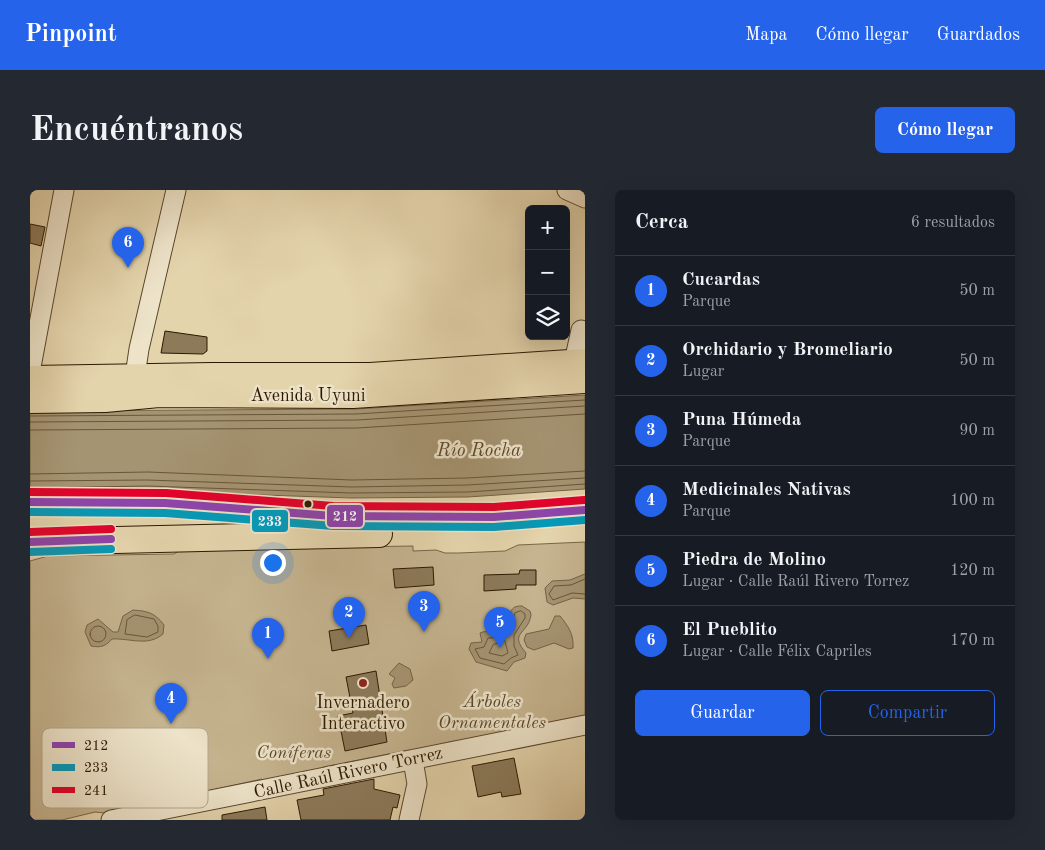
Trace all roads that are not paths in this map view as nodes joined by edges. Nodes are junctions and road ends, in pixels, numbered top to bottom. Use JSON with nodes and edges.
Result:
{"nodes":[{"id":1,"x":64,"y":190,"type":"edge"},
{"id":2,"x":176,"y":190,"type":"edge"},
{"id":3,"x":567,"y":190,"type":"edge"},
{"id":4,"x":585,"y":198,"type":"edge"},
{"id":5,"x":583,"y":323,"type":"edge"},
{"id":6,"x":581,"y":368,"type":"edge"},
{"id":7,"x":30,"y":375,"type":"edge"},
{"id":8,"x":135,"y":376,"type":"junction"},
{"id":9,"x":158,"y":395,"type":"junction"},
{"id":10,"x":30,"y":401,"type":"edge"},
{"id":11,"x":30,"y":502,"type":"edge"},
{"id":12,"x":585,"y":510,"type":"edge"},
{"id":13,"x":30,"y":514,"type":"edge"},
{"id":14,"x":333,"y":516,"type":"junction"},
{"id":15,"x":30,"y":526,"type":"edge"},
{"id":16,"x":585,"y":526,"type":"edge"},
{"id":17,"x":272,"y":536,"type":"junction"},
{"id":18,"x":30,"y":542,"type":"edge"},
{"id":19,"x":585,"y":725,"type":"edge"},
{"id":20,"x":413,"y":760,"type":"junction"},
{"id":21,"x":208,"y":801,"type":"edge"},
{"id":22,"x":171,"y":808,"type":"edge"},
{"id":23,"x":111,"y":820,"type":"edge"},
{"id":24,"x":409,"y":820,"type":"edge"}],
"edges":[{"from":1,"to":7,"type":"street"},
{"from":2,"to":8,"type":"street"},
{"from":3,"to":4,"type":"street"},
{"from":5,"to":6,"type":"street"},
{"from":6,"to":8,"type":"main road","name":"Avenida Uyuni"},
{"from":6,"to":9,"type":"main road","name":"Avenida Uyuni"},
{"from":7,"to":8,"type":"main road","name":"Avenida Uyuni"},
{"from":7,"to":9,"type":"main road"},
{"from":9,"to":10,"type":"main road","name":"Avenida Uyuni"},
{"from":11,"to":14,"type":"highway"},
{"from":12,"to":14,"type":"highway"},
{"from":13,"to":14,"type":"highway"},
{"from":15,"to":17,"type":"highway"},
{"from":16,"to":17,"type":"highway"},
{"from":17,"to":18,"type":"highway"},
{"from":19,"to":20,"type":"street","name":"Calle Raúl Rivero Torrez"},
{"from":20,"to":21,"type":"street","name":"Calle Raúl Rivero Torrez"},
{"from":20,"to":24,"type":"street"},
{"from":22,"to":23,"type":"street","name":"Calle Raúl Rivero Torrez"}]}
